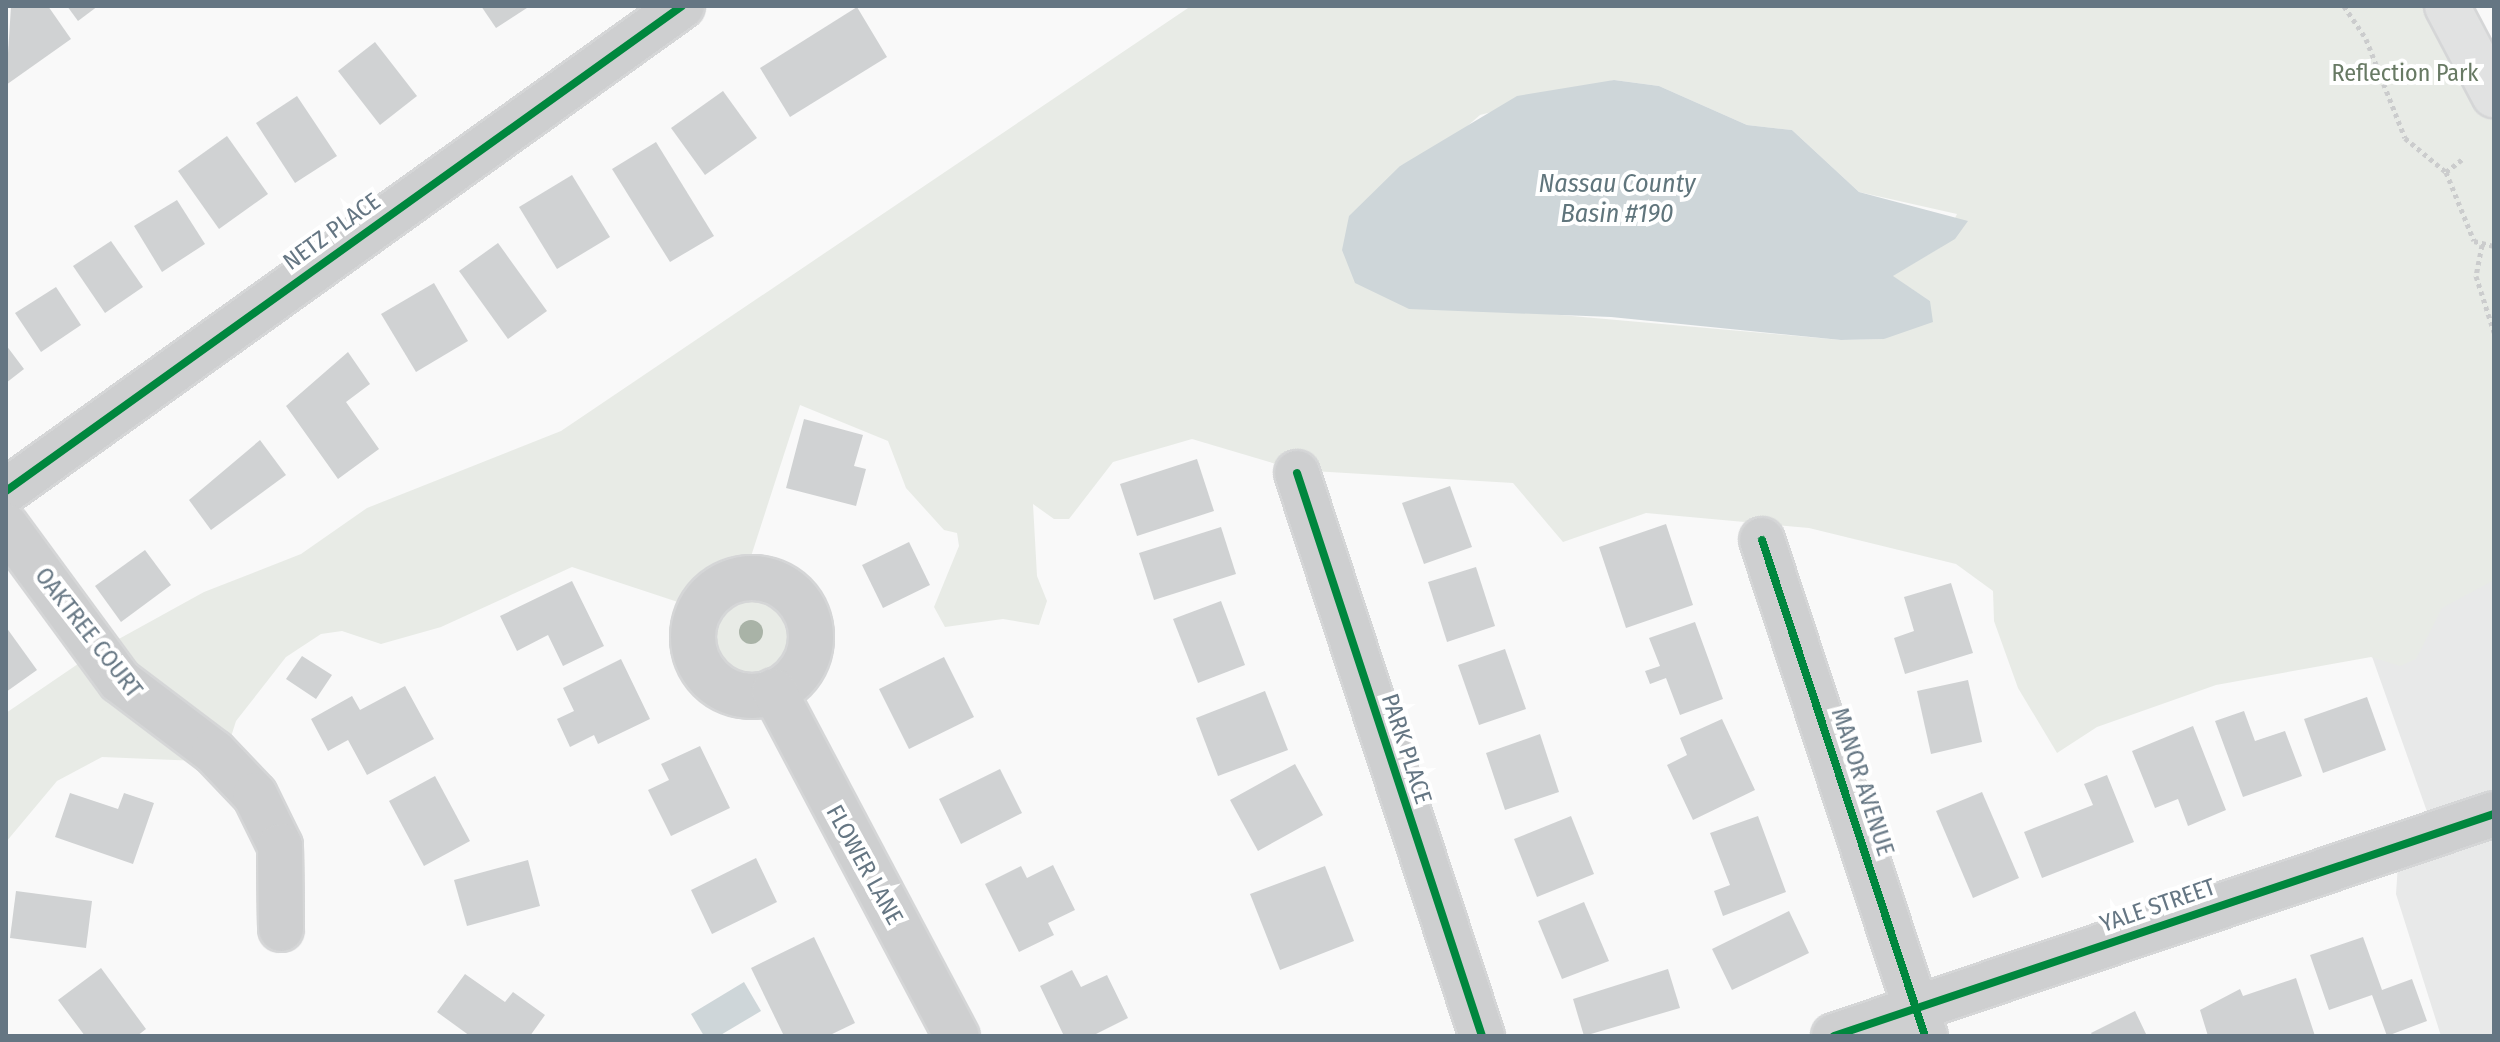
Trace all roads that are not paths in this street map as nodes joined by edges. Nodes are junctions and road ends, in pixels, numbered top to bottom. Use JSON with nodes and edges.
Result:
{"nodes":[{"id":1,"x":682,"y":6,"type":"edge"},
{"id":2,"x":2447,"y":6,"type":"edge"},
{"id":3,"x":2494,"y":95,"type":"edge"},
{"id":4,"x":1297,"y":473,"type":"dead end"},
{"id":5,"x":6,"y":491,"type":"edge"},
{"id":6,"x":6,"y":526,"type":"edge"},
{"id":7,"x":1762,"y":540,"type":"dead end"},
{"id":8,"x":774,"y":691,"type":"dead end"},
{"id":9,"x":2494,"y":814,"type":"edge"},
{"id":10,"x":281,"y":929,"type":"dead end"},
{"id":11,"x":1920,"y":1022,"type":"edge"},
{"id":12,"x":957,"y":1036,"type":"edge"},
{"id":13,"x":1482,"y":1036,"type":"edge"},
{"id":14,"x":1834,"y":1036,"type":"edge"}],
"edges":[{"from":1,"to":5,"type":"street","name":"NETZ PLACE"},
{"from":2,"to":3,"type":"main road"},
{"from":4,"to":13,"type":"street","name":"PARK PLACE"},
{"from":6,"to":10,"type":"street","name":"OAKTREE COURT"},
{"from":7,"to":11,"type":"street","name":"MANOR AVENUE"},
{"from":8,"to":12,"type":"street","name":"FLOWER LANE"},
{"from":9,"to":11,"type":"street","name":"YALE STREET"},
{"from":11,"to":14,"type":"street","name":"YALE STREET"}]}
